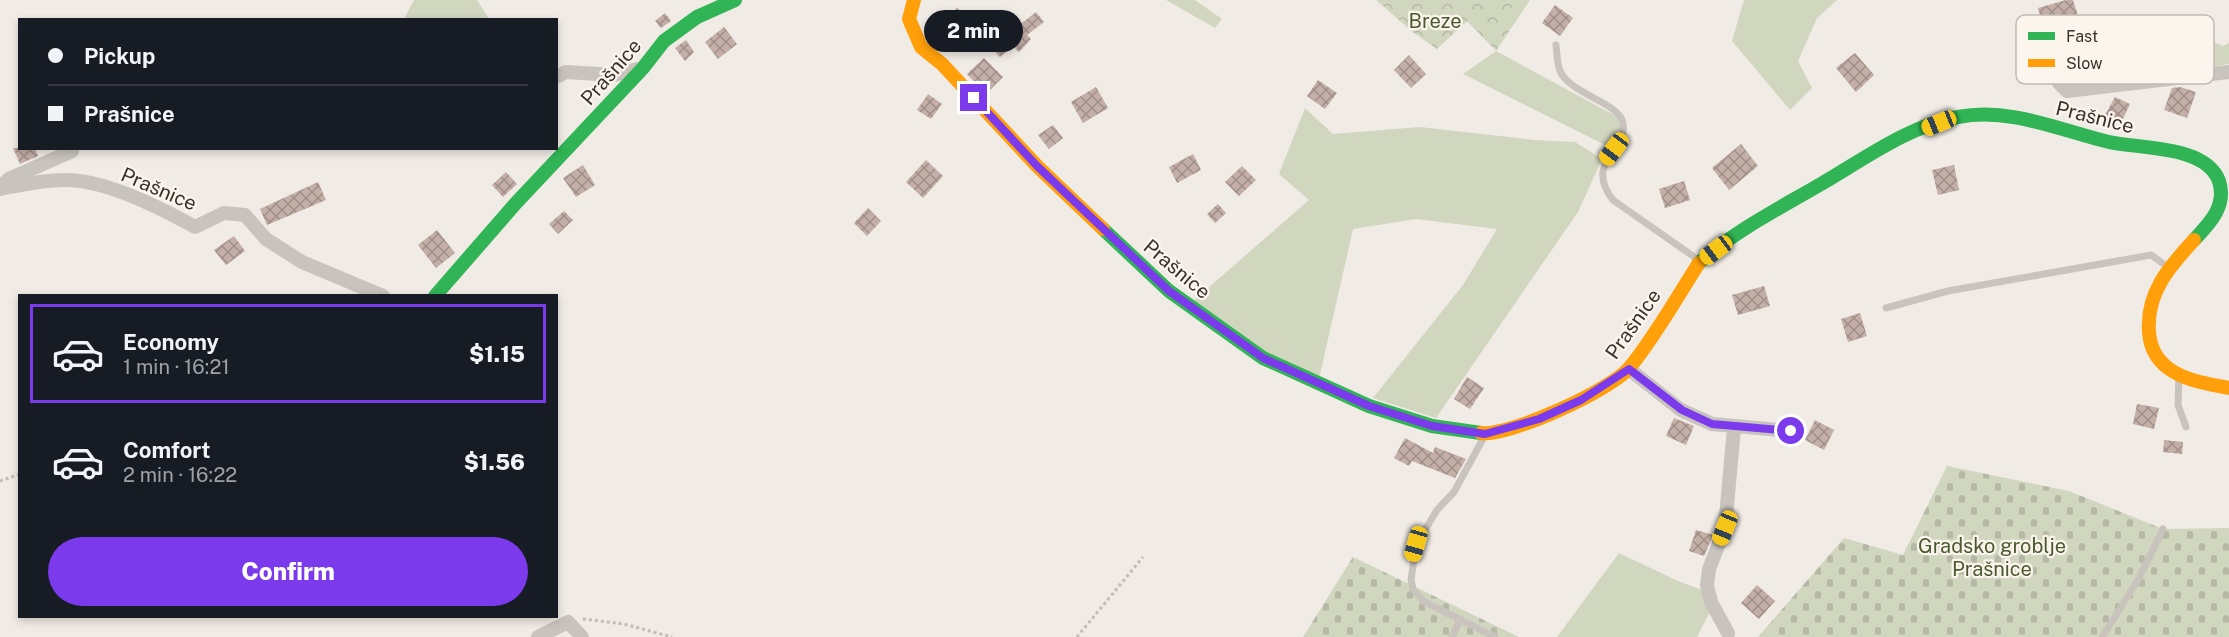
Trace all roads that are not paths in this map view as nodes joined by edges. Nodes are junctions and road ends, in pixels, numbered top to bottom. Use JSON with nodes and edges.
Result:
{"nodes":[{"id":1,"x":735,"y":0,"type":"edge"},
{"id":2,"x":914,"y":0,"type":"edge"},
{"id":3,"x":1556,"y":45,"type":"dead end"},
{"id":4,"x":643,"y":68,"type":"junction"},
{"id":5,"x":2222,"y":73,"type":"edge"},
{"id":6,"x":558,"y":76,"type":"edge"},
{"id":7,"x":2229,"y":82,"type":"edge"},
{"id":8,"x":2060,"y":84,"type":"edge"},
{"id":9,"x":2127,"y":84,"type":"edge"},
{"id":10,"x":72,"y":152,"type":"dead end"},
{"id":11,"x":0,"y":189,"type":"edge"},
{"id":12,"x":1700,"y":262,"type":"junction"},
{"id":13,"x":2169,"y":268,"type":"junction"},
{"id":14,"x":378,"y":294,"type":"edge"},
{"id":15,"x":437,"y":294,"type":"edge"},
{"id":16,"x":1886,"y":308,"type":"dead end"},
{"id":17,"x":1629,"y":369,"type":"junction"},
{"id":18,"x":2179,"y":376,"type":"junction"},
{"id":19,"x":2229,"y":388,"type":"edge"},
{"id":20,"x":2186,"y":427,"type":"dead end"},
{"id":21,"x":1734,"y":428,"type":"junction"},
{"id":22,"x":1791,"y":431,"type":"dead end"},
{"id":23,"x":1485,"y":434,"type":"junction"},
{"id":24,"x":2163,"y":529,"type":"dead end"},
{"id":25,"x":1460,"y":620,"type":"junction"},
{"id":26,"x":1728,"y":633,"type":"dead end"},
{"id":27,"x":538,"y":637,"type":"edge"},
{"id":28,"x":582,"y":637,"type":"edge"},
{"id":29,"x":1452,"y":637,"type":"edge"},
{"id":30,"x":1495,"y":637,"type":"edge"},
{"id":31,"x":2102,"y":637,"type":"edge"}],
"edges":[{"from":1,"to":4,"type":"street","name":"Prašnice"},
{"from":2,"to":23,"type":"street","name":"Prašnice"},
{"from":3,"to":12,"type":"lane"},
{"from":4,"to":6,"type":"street"},
{"from":4,"to":15,"type":"street","name":"Prašnice"},
{"from":5,"to":7,"type":"lane"},
{"from":8,"to":9,"type":"street"},
{"from":10,"to":11,"type":"street"},
{"from":11,"to":14,"type":"street","name":"Prašnice"},
{"from":12,"to":13,"type":"street","name":"Prašnice"},
{"from":12,"to":17,"type":"street","name":"Prašnice"},
{"from":13,"to":16,"type":"lane"},
{"from":13,"to":18,"type":"street","name":"Prašnice"},
{"from":17,"to":21,"type":"street"},
{"from":17,"to":23,"type":"street","name":"Prašnice"},
{"from":18,"to":19,"type":"street","name":"Prašnice"},
{"from":18,"to":20,"type":"lane"},
{"from":21,"to":22,"type":"street"},
{"from":21,"to":26,"type":"street"},
{"from":23,"to":25,"type":"lane"},
{"from":24,"to":31,"type":"lane"},
{"from":25,"to":29,"type":"lane"},
{"from":25,"to":30,"type":"lane"},
{"from":27,"to":28,"type":"street"}]}
